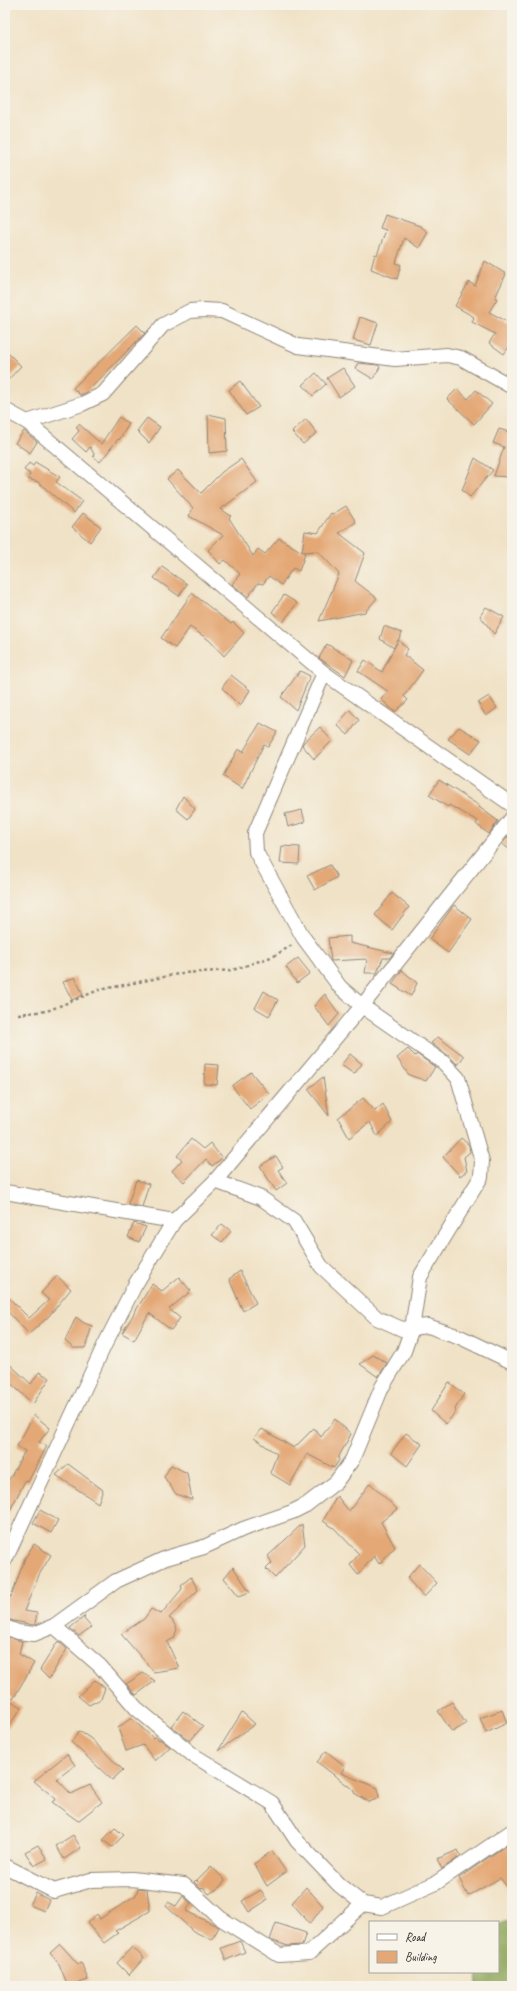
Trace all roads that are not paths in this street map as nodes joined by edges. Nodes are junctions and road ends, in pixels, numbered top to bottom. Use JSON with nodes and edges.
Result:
{"nodes":[{"id":1,"x":512,"y":386,"type":"edge"},
{"id":2,"x":5,"y":410,"type":"edge"},
{"id":3,"x":27,"y":422,"type":"junction"},
{"id":4,"x":324,"y":673,"type":"junction"},
{"id":5,"x":512,"y":805,"type":"edge"},
{"id":6,"x":512,"y":818,"type":"edge"},
{"id":7,"x":362,"y":1006,"type":"junction"},
{"id":8,"x":215,"y":1181,"type":"junction"},
{"id":9,"x":5,"y":1192,"type":"edge"},
{"id":10,"x":174,"y":1221,"type":"junction"},
{"id":11,"x":412,"y":1328,"type":"junction"},
{"id":12,"x":512,"y":1362,"type":"edge"},
{"id":13,"x":5,"y":1560,"type":"edge"},
{"id":14,"x":54,"y":1626,"type":"junction"},
{"id":15,"x":5,"y":1627,"type":"edge"},
{"id":16,"x":512,"y":1831,"type":"edge"},
{"id":17,"x":5,"y":1866,"type":"edge"},
{"id":18,"x":363,"y":1904,"type":"junction"}],
"edges":[{"from":1,"to":3,"type":"street"},
{"from":2,"to":3,"type":"street"},
{"from":3,"to":4,"type":"street"},
{"from":4,"to":5,"type":"street"},
{"from":4,"to":7,"type":"street"},
{"from":6,"to":7,"type":"street"},
{"from":7,"to":8,"type":"street"},
{"from":7,"to":11,"type":"street"},
{"from":8,"to":10,"type":"street"},
{"from":8,"to":11,"type":"street"},
{"from":9,"to":10,"type":"street"},
{"from":10,"to":13,"type":"street"},
{"from":11,"to":12,"type":"street"},
{"from":11,"to":14,"type":"street"},
{"from":14,"to":15,"type":"street"},
{"from":14,"to":18,"type":"street"},
{"from":16,"to":18,"type":"street"},
{"from":17,"to":18,"type":"street"}]}
